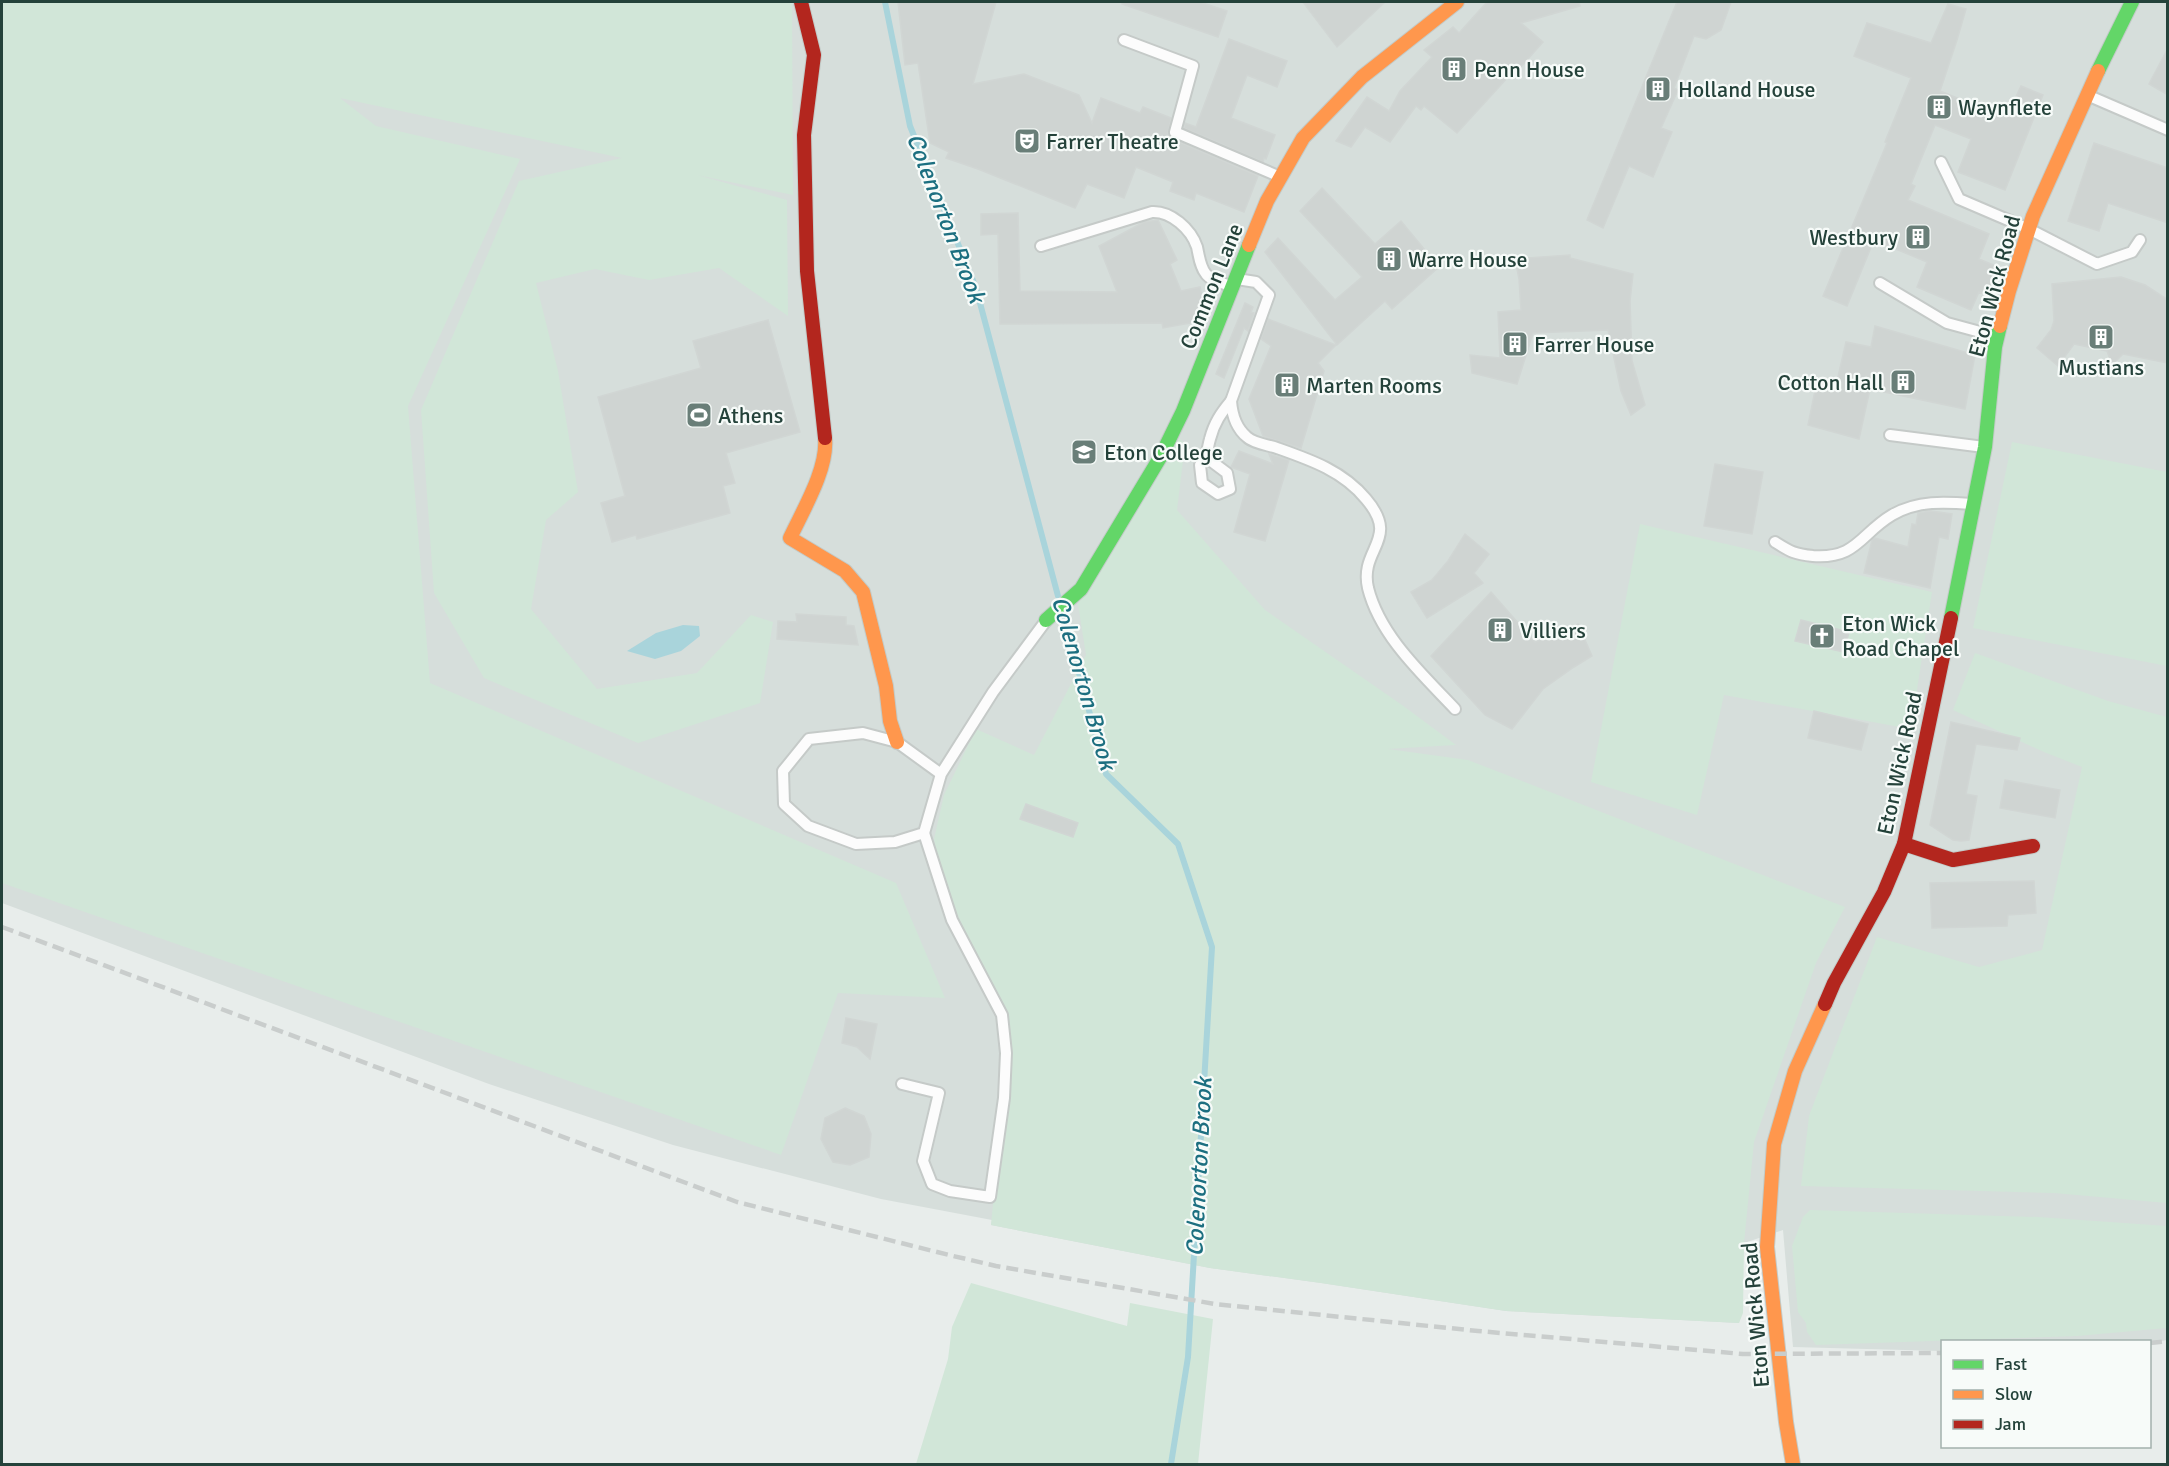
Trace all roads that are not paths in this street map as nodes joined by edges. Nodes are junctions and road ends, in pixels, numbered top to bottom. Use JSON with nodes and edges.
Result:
{"nodes":[{"id":1,"x":801,"y":2,"type":"edge"},
{"id":2,"x":1457,"y":2,"type":"edge"},
{"id":3,"x":2132,"y":2,"type":"edge"},
{"id":4,"x":1124,"y":40,"type":"dead end"},
{"id":5,"x":2087,"y":94,"type":"junction"},
{"id":6,"x":2168,"y":130,"type":"edge"},
{"id":7,"x":1941,"y":162,"type":"dead end"},
{"id":8,"x":1281,"y":177,"type":"junction"},
{"id":9,"x":2029,"y":229,"type":"junction"},
{"id":10,"x":2140,"y":240,"type":"dead end"},
{"id":11,"x":1041,"y":246,"type":"dead end"},
{"id":12,"x":1235,"y":283,"type":"junction"},
{"id":13,"x":1880,"y":284,"type":"dead end"},
{"id":14,"x":1998,"y":337,"type":"junction"},
{"id":15,"x":1231,"y":401,"type":"junction"},
{"id":16,"x":1890,"y":435,"type":"dead end"},
{"id":17,"x":1985,"y":447,"type":"junction"},
{"id":18,"x":1207,"y":458,"type":"dead end"},
{"id":19,"x":1973,"y":504,"type":"junction"},
{"id":20,"x":1775,"y":542,"type":"dead end"},
{"id":21,"x":1046,"y":620,"type":"joint"},
{"id":22,"x":1455,"y":709,"type":"dead end"},
{"id":23,"x":897,"y":742,"type":"junction"},
{"id":24,"x":940,"y":774,"type":"junction"},
{"id":25,"x":924,"y":833,"type":"junction"},
{"id":26,"x":1904,"y":844,"type":"junction"},
{"id":27,"x":2033,"y":846,"type":"dead end"},
{"id":28,"x":902,"y":1084,"type":"dead end"},
{"id":29,"x":1793,"y":1464,"type":"edge"}],
"edges":[{"from":1,"to":23,"type":"street"},
{"from":2,"to":8,"type":"street","name":"Common Lane"},
{"from":3,"to":5,"type":"street","name":"Eton Wick Road"},
{"from":4,"to":8,"type":"lane"},
{"from":5,"to":6,"type":"lane"},
{"from":5,"to":9,"type":"street","name":"Eton Wick Road"},
{"from":7,"to":9,"type":"lane"},
{"from":8,"to":12,"type":"street","name":"Common Lane"},
{"from":9,"to":10,"type":"lane"},
{"from":9,"to":14,"type":"street","name":"Eton Wick Road"},
{"from":11,"to":12,"type":"lane"},
{"from":12,"to":15,"type":"lane"},
{"from":12,"to":21,"type":"street","name":"Common Lane"},
{"from":13,"to":14,"type":"lane"},
{"from":14,"to":17,"type":"street","name":"Eton Wick Road"},
{"from":15,"to":18,"type":"lane"},
{"from":15,"to":22,"type":"lane"},
{"from":16,"to":17,"type":"lane"},
{"from":17,"to":19,"type":"street","name":"Eton Wick Road"},
{"from":19,"to":20,"type":"lane"},
{"from":19,"to":26,"type":"street","name":"Eton Wick Road"},
{"from":21,"to":24,"type":"lane"},
{"from":23,"to":24,"type":"lane"},
{"from":23,"to":25,"type":"lane"},
{"from":24,"to":25,"type":"lane"},
{"from":25,"to":28,"type":"lane"},
{"from":26,"to":27,"type":"street"},
{"from":26,"to":29,"type":"street","name":"Eton Wick Road"}]}
